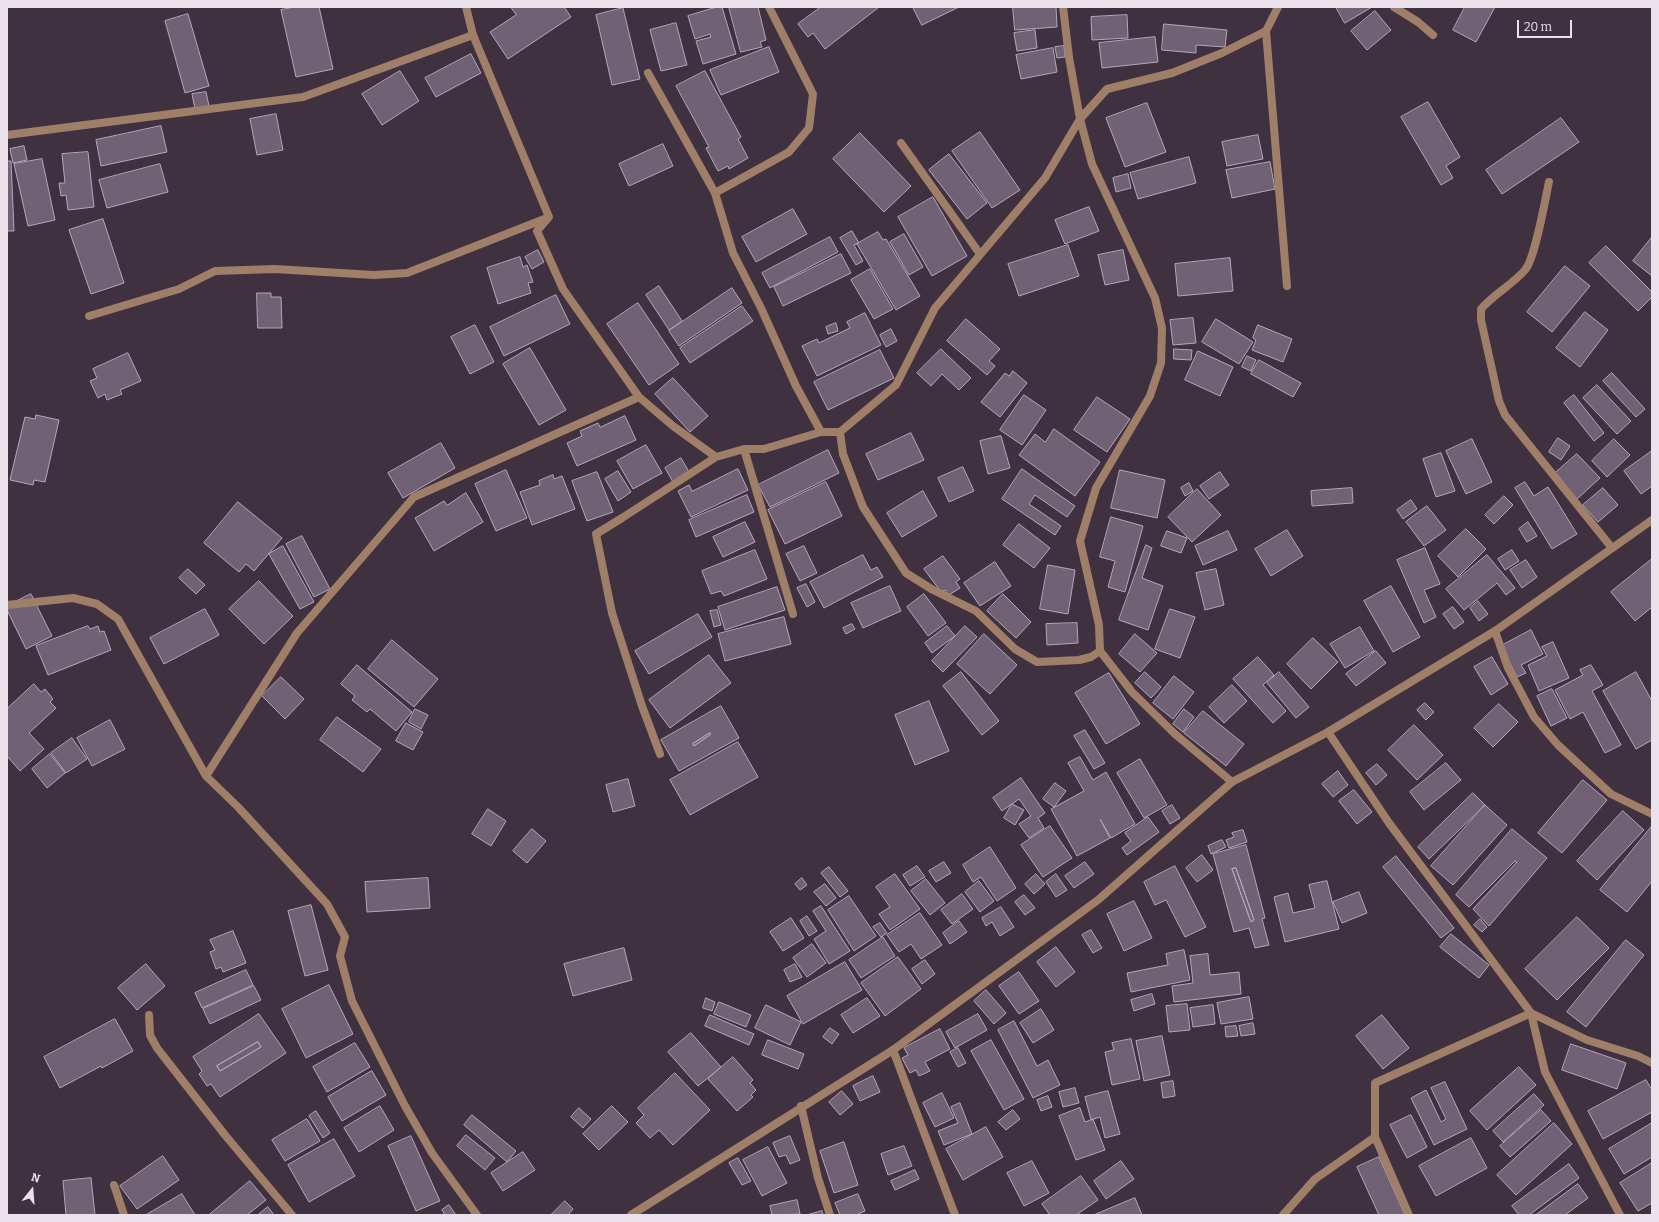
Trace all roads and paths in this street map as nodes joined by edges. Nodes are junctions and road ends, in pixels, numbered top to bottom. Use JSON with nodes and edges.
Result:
{"nodes":[{"id":1,"x":466,"y":7,"type":"edge"},
{"id":2,"x":769,"y":7,"type":"edge"},
{"id":3,"x":1063,"y":7,"type":"edge"},
{"id":4,"x":1278,"y":7,"type":"edge"},
{"id":5,"x":1394,"y":7,"type":"edge"},
{"id":6,"x":1266,"y":31,"type":"junction"},
{"id":7,"x":1433,"y":34,"type":"dead end"},
{"id":8,"x":474,"y":35,"type":"junction"},
{"id":9,"x":648,"y":73,"type":"dead end"},
{"id":10,"x":1080,"y":119,"type":"junction"},
{"id":11,"x":7,"y":135,"type":"edge"},
{"id":12,"x":902,"y":143,"type":"dead end"},
{"id":13,"x":1549,"y":182,"type":"dead end"},
{"id":14,"x":715,"y":193,"type":"junction"},
{"id":15,"x":548,"y":217,"type":"junction"},
{"id":16,"x":980,"y":254,"type":"junction"},
{"id":17,"x":1287,"y":286,"type":"dead end"},
{"id":18,"x":89,"y":316,"type":"dead end"},
{"id":19,"x":639,"y":397,"type":"junction"},
{"id":20,"x":821,"y":432,"type":"junction"},
{"id":21,"x":840,"y":432,"type":"junction"},
{"id":22,"x":744,"y":449,"type":"junction"},
{"id":23,"x":716,"y":457,"type":"junction"},
{"id":24,"x":1652,"y":520,"type":"edge"},
{"id":25,"x":1612,"y":548,"type":"junction"},
{"id":26,"x":7,"y":606,"type":"edge"},
{"id":27,"x":793,"y":614,"type":"dead end"},
{"id":28,"x":1495,"y":631,"type":"junction"},
{"id":29,"x":1100,"y":651,"type":"junction"},
{"id":30,"x":1328,"y":732,"type":"junction"},
{"id":31,"x":660,"y":754,"type":"dead end"},
{"id":32,"x":206,"y":776,"type":"junction"},
{"id":33,"x":1232,"y":782,"type":"junction"},
{"id":34,"x":1652,"y":814,"type":"edge"},
{"id":35,"x":1531,"y":1013,"type":"junction"},
{"id":36,"x":149,"y":1015,"type":"dead end"},
{"id":37,"x":892,"y":1050,"type":"junction"},
{"id":38,"x":1652,"y":1063,"type":"edge"},
{"id":39,"x":801,"y":1106,"type":"junction"},
{"id":40,"x":1375,"y":1137,"type":"junction"},
{"id":41,"x":114,"y":1185,"type":"dead end"},
{"id":42,"x":124,"y":1215,"type":"edge"},
{"id":43,"x":292,"y":1215,"type":"edge"},
{"id":44,"x":477,"y":1215,"type":"edge"},
{"id":45,"x":631,"y":1215,"type":"edge"},
{"id":46,"x":830,"y":1215,"type":"edge"},
{"id":47,"x":955,"y":1215,"type":"edge"},
{"id":48,"x":1283,"y":1215,"type":"edge"},
{"id":49,"x":1410,"y":1215,"type":"edge"},
{"id":50,"x":1620,"y":1215,"type":"edge"}],
"edges":[{"from":1,"to":8,"type":"street"},
{"from":2,"to":14,"type":"street"},
{"from":3,"to":10,"type":"street"},
{"from":4,"to":6,"type":"street"},
{"from":5,"to":7,"type":"street"},
{"from":6,"to":10,"type":"street"},
{"from":6,"to":17,"type":"street"},
{"from":8,"to":11,"type":"street"},
{"from":8,"to":15,"type":"street"},
{"from":9,"to":14,"type":"street"},
{"from":10,"to":16,"type":"street"},
{"from":10,"to":29,"type":"street"},
{"from":12,"to":16,"type":"street"},
{"from":13,"to":25,"type":"street"},
{"from":14,"to":20,"type":"street"},
{"from":15,"to":18,"type":"street"},
{"from":15,"to":19,"type":"street"},
{"from":16,"to":21,"type":"street"},
{"from":19,"to":23,"type":"street"},
{"from":19,"to":32,"type":"street"},
{"from":20,"to":21,"type":"street"},
{"from":20,"to":22,"type":"street"},
{"from":21,"to":29,"type":"street"},
{"from":22,"to":23,"type":"street"},
{"from":22,"to":27,"type":"street"},
{"from":23,"to":31,"type":"street"},
{"from":24,"to":25,"type":"street"},
{"from":25,"to":28,"type":"street"},
{"from":26,"to":32,"type":"street"},
{"from":28,"to":30,"type":"street"},
{"from":28,"to":34,"type":"street"},
{"from":29,"to":33,"type":"street"},
{"from":30,"to":33,"type":"street"},
{"from":30,"to":35,"type":"street"},
{"from":32,"to":44,"type":"street"},
{"from":33,"to":37,"type":"street"},
{"from":35,"to":38,"type":"street"},
{"from":35,"to":40,"type":"street"},
{"from":35,"to":50,"type":"street"},
{"from":36,"to":43,"type":"street"},
{"from":37,"to":39,"type":"street"},
{"from":37,"to":47,"type":"street"},
{"from":39,"to":45,"type":"street"},
{"from":39,"to":46,"type":"street"},
{"from":40,"to":48,"type":"street"},
{"from":40,"to":49,"type":"street"},
{"from":41,"to":42,"type":"street"}]}
